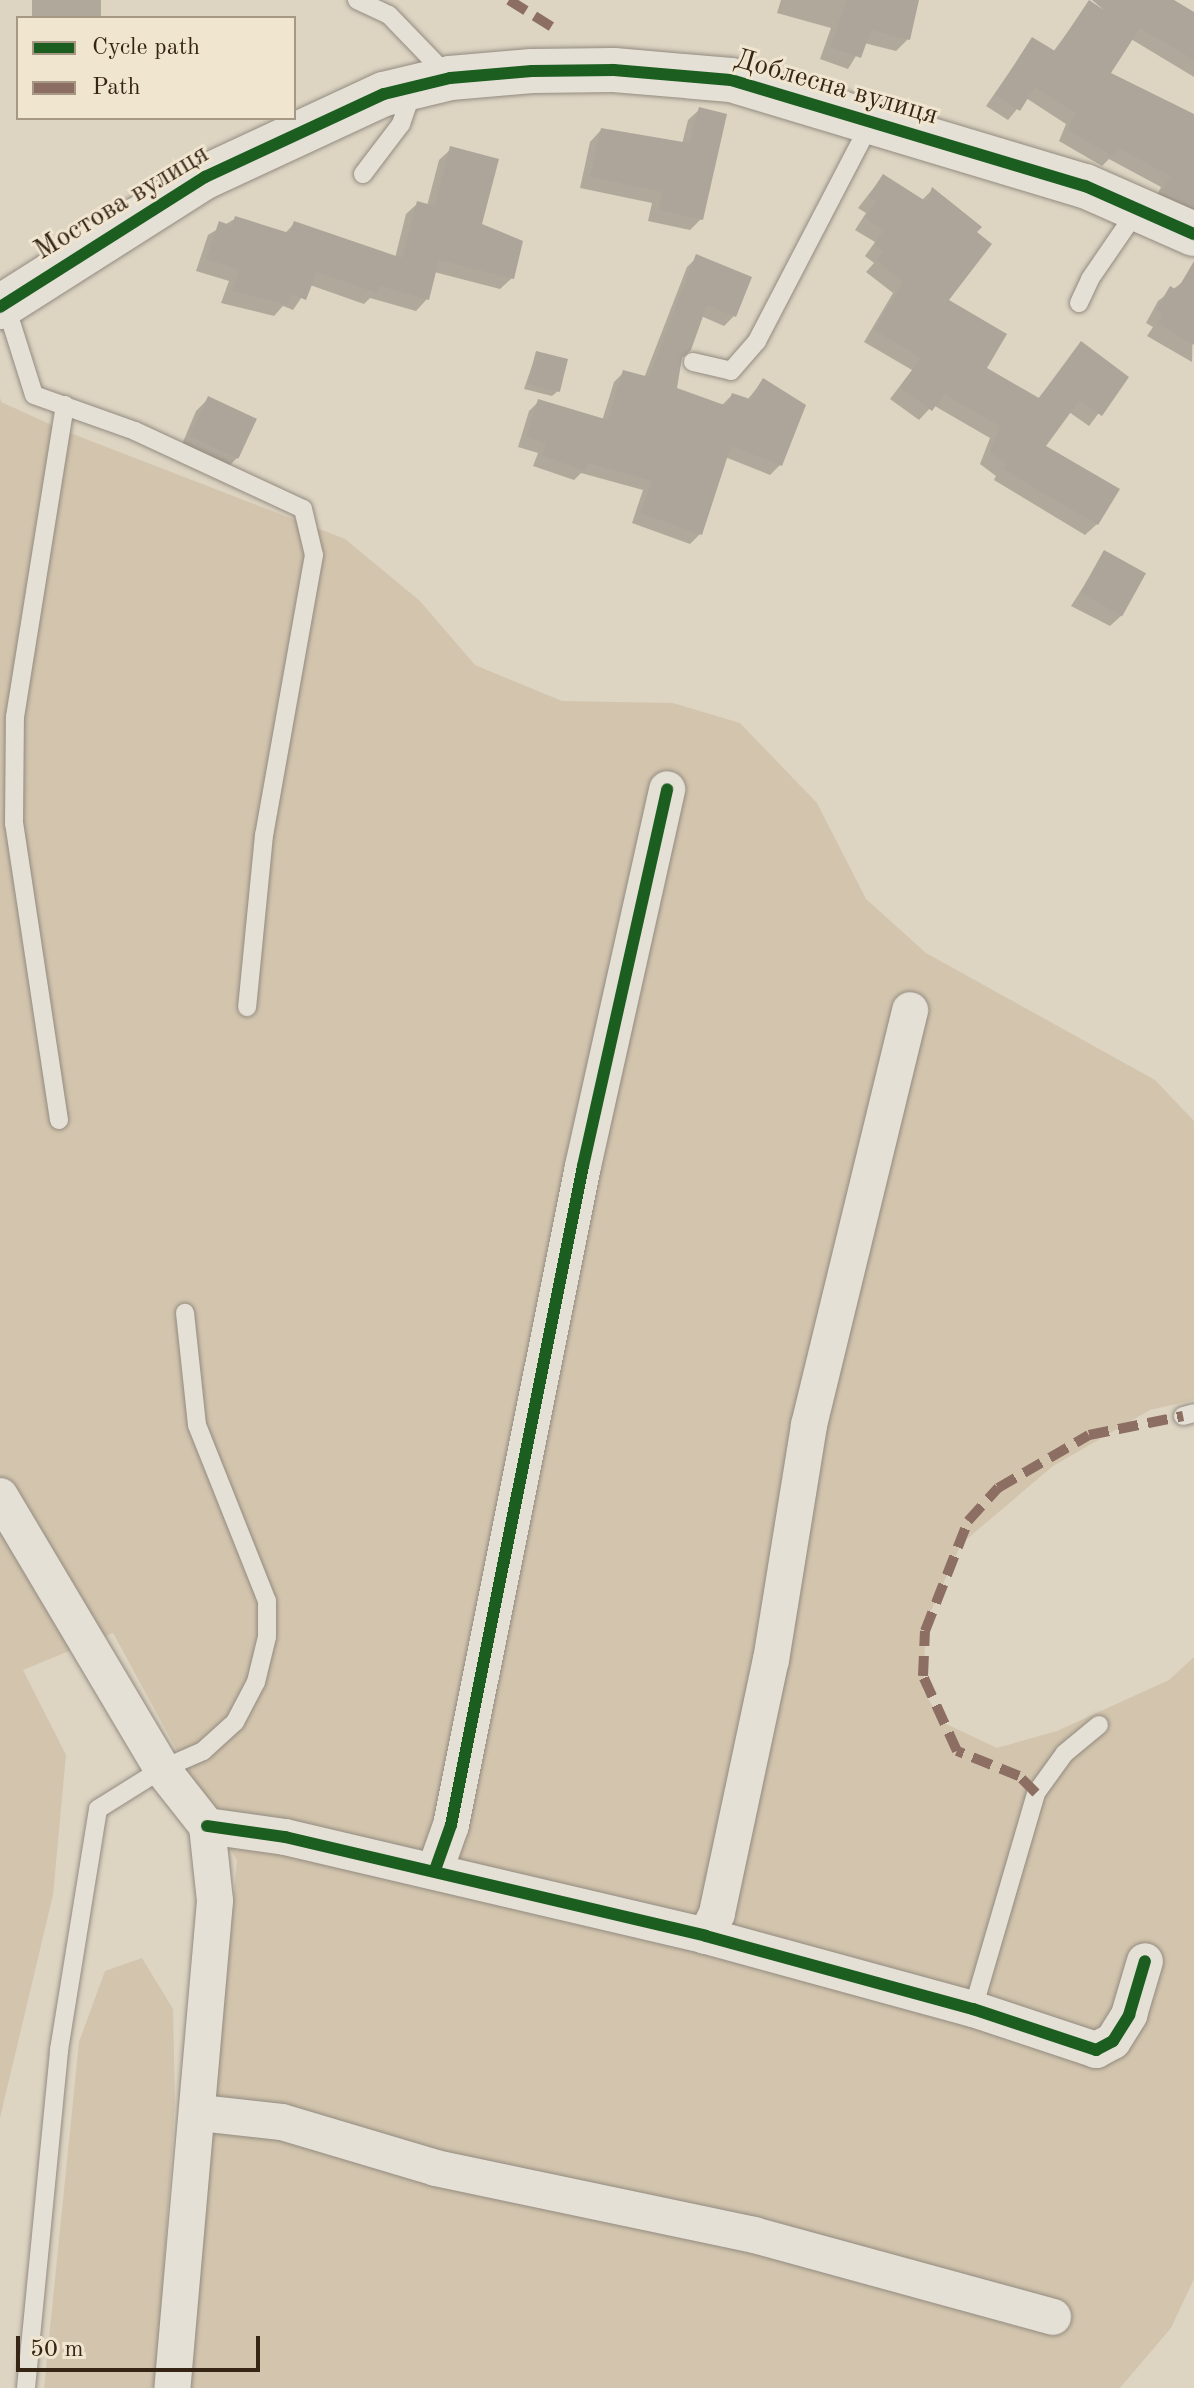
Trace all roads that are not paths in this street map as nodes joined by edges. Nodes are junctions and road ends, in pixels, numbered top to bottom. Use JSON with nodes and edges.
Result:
{"nodes":[{"id":1,"x":357,"y":0,"type":"edge"},
{"id":2,"x":432,"y":82,"type":"junction"},
{"id":3,"x":871,"y":122,"type":"junction"},
{"id":4,"x":363,"y":174,"type":"dead end"},
{"id":5,"x":1138,"y":209,"type":"junction"},
{"id":6,"x":1194,"y":234,"type":"edge"},
{"id":7,"x":1079,"y":303,"type":"dead end"},
{"id":8,"x":2,"y":305,"type":"edge"},
{"id":9,"x":693,"y":362,"type":"dead end"},
{"id":10,"x":65,"y":405,"type":"junction"},
{"id":11,"x":8,"y":717,"type":"edge"},
{"id":12,"x":667,"y":789,"type":"dead end"},
{"id":13,"x":247,"y":1007,"type":"dead end"},
{"id":14,"x":910,"y":1010,"type":"dead end"},
{"id":15,"x":59,"y":1120,"type":"dead end"},
{"id":16,"x":185,"y":1313,"type":"dead end"},
{"id":17,"x":0,"y":1496,"type":"edge"},
{"id":18,"x":1099,"y":1725,"type":"dead end"},
{"id":19,"x":162,"y":1769,"type":"junction"},
{"id":20,"x":207,"y":1826,"type":"junction"},
{"id":21,"x":435,"y":1870,"type":"junction"},
{"id":22,"x":706,"y":1936,"type":"junction"},
{"id":23,"x":1145,"y":1961,"type":"dead end"},
{"id":24,"x":973,"y":2009,"type":"junction"},
{"id":25,"x":200,"y":2113,"type":"junction"},
{"id":26,"x":1053,"y":2317,"type":"dead end"},
{"id":27,"x":26,"y":2388,"type":"edge"},
{"id":28,"x":172,"y":2388,"type":"edge"}],
"edges":[{"from":1,"to":2,"type":"lane"},
{"from":2,"to":3,"type":"street","name":"Доблесна вулиця"},
{"from":2,"to":4,"type":"lane"},
{"from":2,"to":8,"type":"street","name":"Мостова вулиця"},
{"from":3,"to":5,"type":"street","name":"Доблесна вулиця"},
{"from":3,"to":9,"type":"lane"},
{"from":5,"to":6,"type":"street","name":"Доблесна вулиця"},
{"from":5,"to":7,"type":"lane"},
{"from":8,"to":10,"type":"lane"},
{"from":10,"to":11,"type":"lane"},
{"from":10,"to":13,"type":"lane"},
{"from":11,"to":15,"type":"lane"},
{"from":12,"to":21,"type":"street"},
{"from":14,"to":22,"type":"street"},
{"from":16,"to":19,"type":"lane"},
{"from":17,"to":19,"type":"street"},
{"from":18,"to":24,"type":"lane"},
{"from":19,"to":20,"type":"street"},
{"from":19,"to":27,"type":"lane"},
{"from":20,"to":21,"type":"street"},
{"from":20,"to":25,"type":"street"},
{"from":21,"to":22,"type":"street"},
{"from":22,"to":24,"type":"street"},
{"from":23,"to":24,"type":"street"},
{"from":25,"to":26,"type":"street"},
{"from":25,"to":28,"type":"street"}]}
